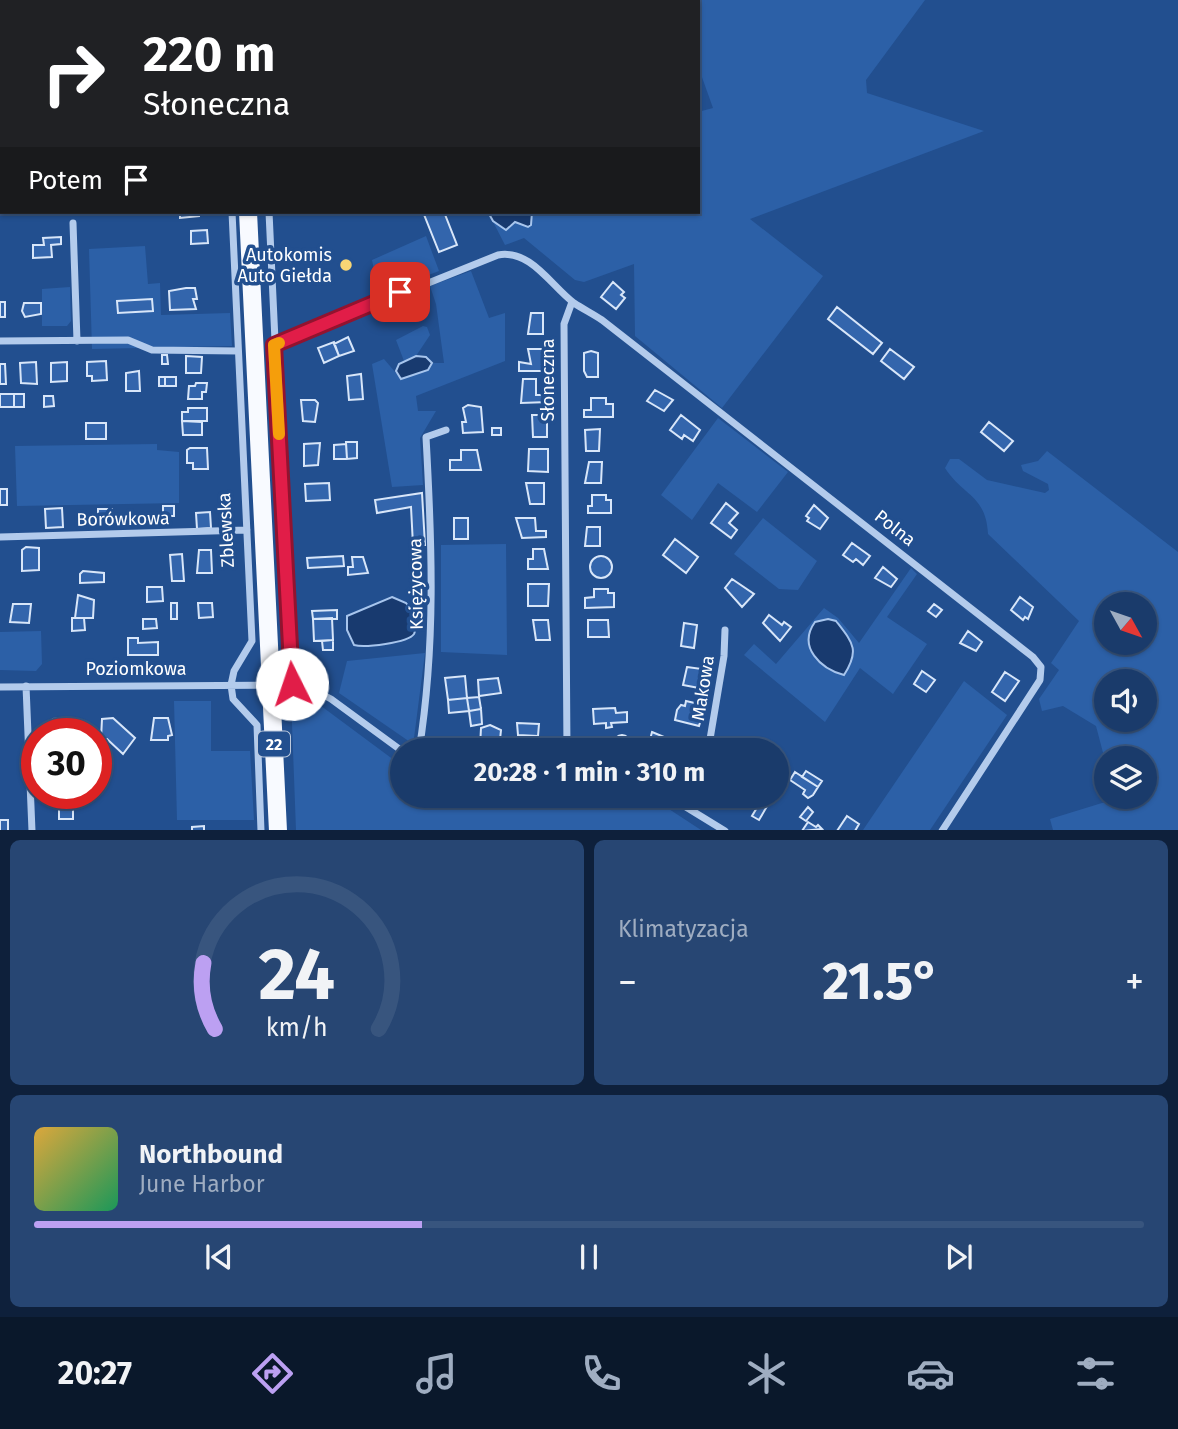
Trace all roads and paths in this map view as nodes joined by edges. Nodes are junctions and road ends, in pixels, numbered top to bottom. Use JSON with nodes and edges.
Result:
{"nodes":[{"id":1,"x":232,"y":214,"type":"edge"},
{"id":2,"x":248,"y":214,"type":"edge"},
{"id":3,"x":269,"y":214,"type":"edge"},
{"id":4,"x":73,"y":223,"type":"dead end"},
{"id":5,"x":572,"y":302,"type":"junction"},
{"id":6,"x":0,"y":341,"type":"edge"},
{"id":7,"x":77,"y":341,"type":"junction"},
{"id":8,"x":274,"y":345,"type":"junction"},
{"id":9,"x":238,"y":351,"type":"junction"},
{"id":10,"x":446,"y":430,"type":"dead end"},
{"id":11,"x":247,"y":530,"type":"junction"},
{"id":12,"x":0,"y":537,"type":"edge"},
{"id":13,"x":724,"y":630,"type":"dead end"},
{"id":14,"x":292,"y":684,"type":"junction"},
{"id":15,"x":231,"y":685,"type":"junction"},
{"id":16,"x":272,"y":685,"type":"junction"},
{"id":17,"x":26,"y":686,"type":"junction"},
{"id":18,"x":0,"y":687,"type":"edge"},
{"id":19,"x":421,"y":738,"type":"edge"},
{"id":20,"x":567,"y":738,"type":"edge"},
{"id":21,"x":710,"y":738,"type":"edge"},
{"id":22,"x":390,"y":742,"type":"edge"},
{"id":23,"x":692,"y":808,"type":"edge"},
{"id":24,"x":33,"y":830,"type":"edge"},
{"id":25,"x":261,"y":830,"type":"edge"},
{"id":26,"x":278,"y":830,"type":"edge"},
{"id":27,"x":724,"y":830,"type":"edge"},
{"id":28,"x":943,"y":830,"type":"edge"}],
"edges":[{"from":1,"to":9,"type":"street","name":"Zblewska"},
{"from":2,"to":16,"type":"main road","number":"22"},
{"from":3,"to":8,"type":"street"},
{"from":4,"to":7,"type":"street"},
{"from":5,"to":8,"type":"street"},
{"from":5,"to":20,"type":"street","name":"Słoneczna"},
{"from":5,"to":28,"type":"street","name":"Polna"},
{"from":6,"to":7,"type":"street"},
{"from":7,"to":9,"type":"street"},
{"from":8,"to":14,"type":"street"},
{"from":9,"to":11,"type":"street","name":"Zblewska"},
{"from":10,"to":19,"type":"street","name":"Księżycowa"},
{"from":11,"to":12,"type":"street","name":"Borówkowa"},
{"from":11,"to":15,"type":"street","name":"Zblewska"},
{"from":13,"to":21,"type":"street","name":"Makowa"},
{"from":14,"to":16,"type":"street","name":"Poziomkowa"},
{"from":14,"to":22,"type":"street"},
{"from":15,"to":16,"type":"street","name":"Poziomkowa"},
{"from":15,"to":17,"type":"street","name":"Poziomkowa"},
{"from":15,"to":25,"type":"street"},
{"from":16,"to":26,"type":"main road","number":"22"},
{"from":17,"to":18,"type":"street","name":"Poziomkowa"},
{"from":17,"to":24,"type":"street"},
{"from":23,"to":27,"type":"street"}]}
